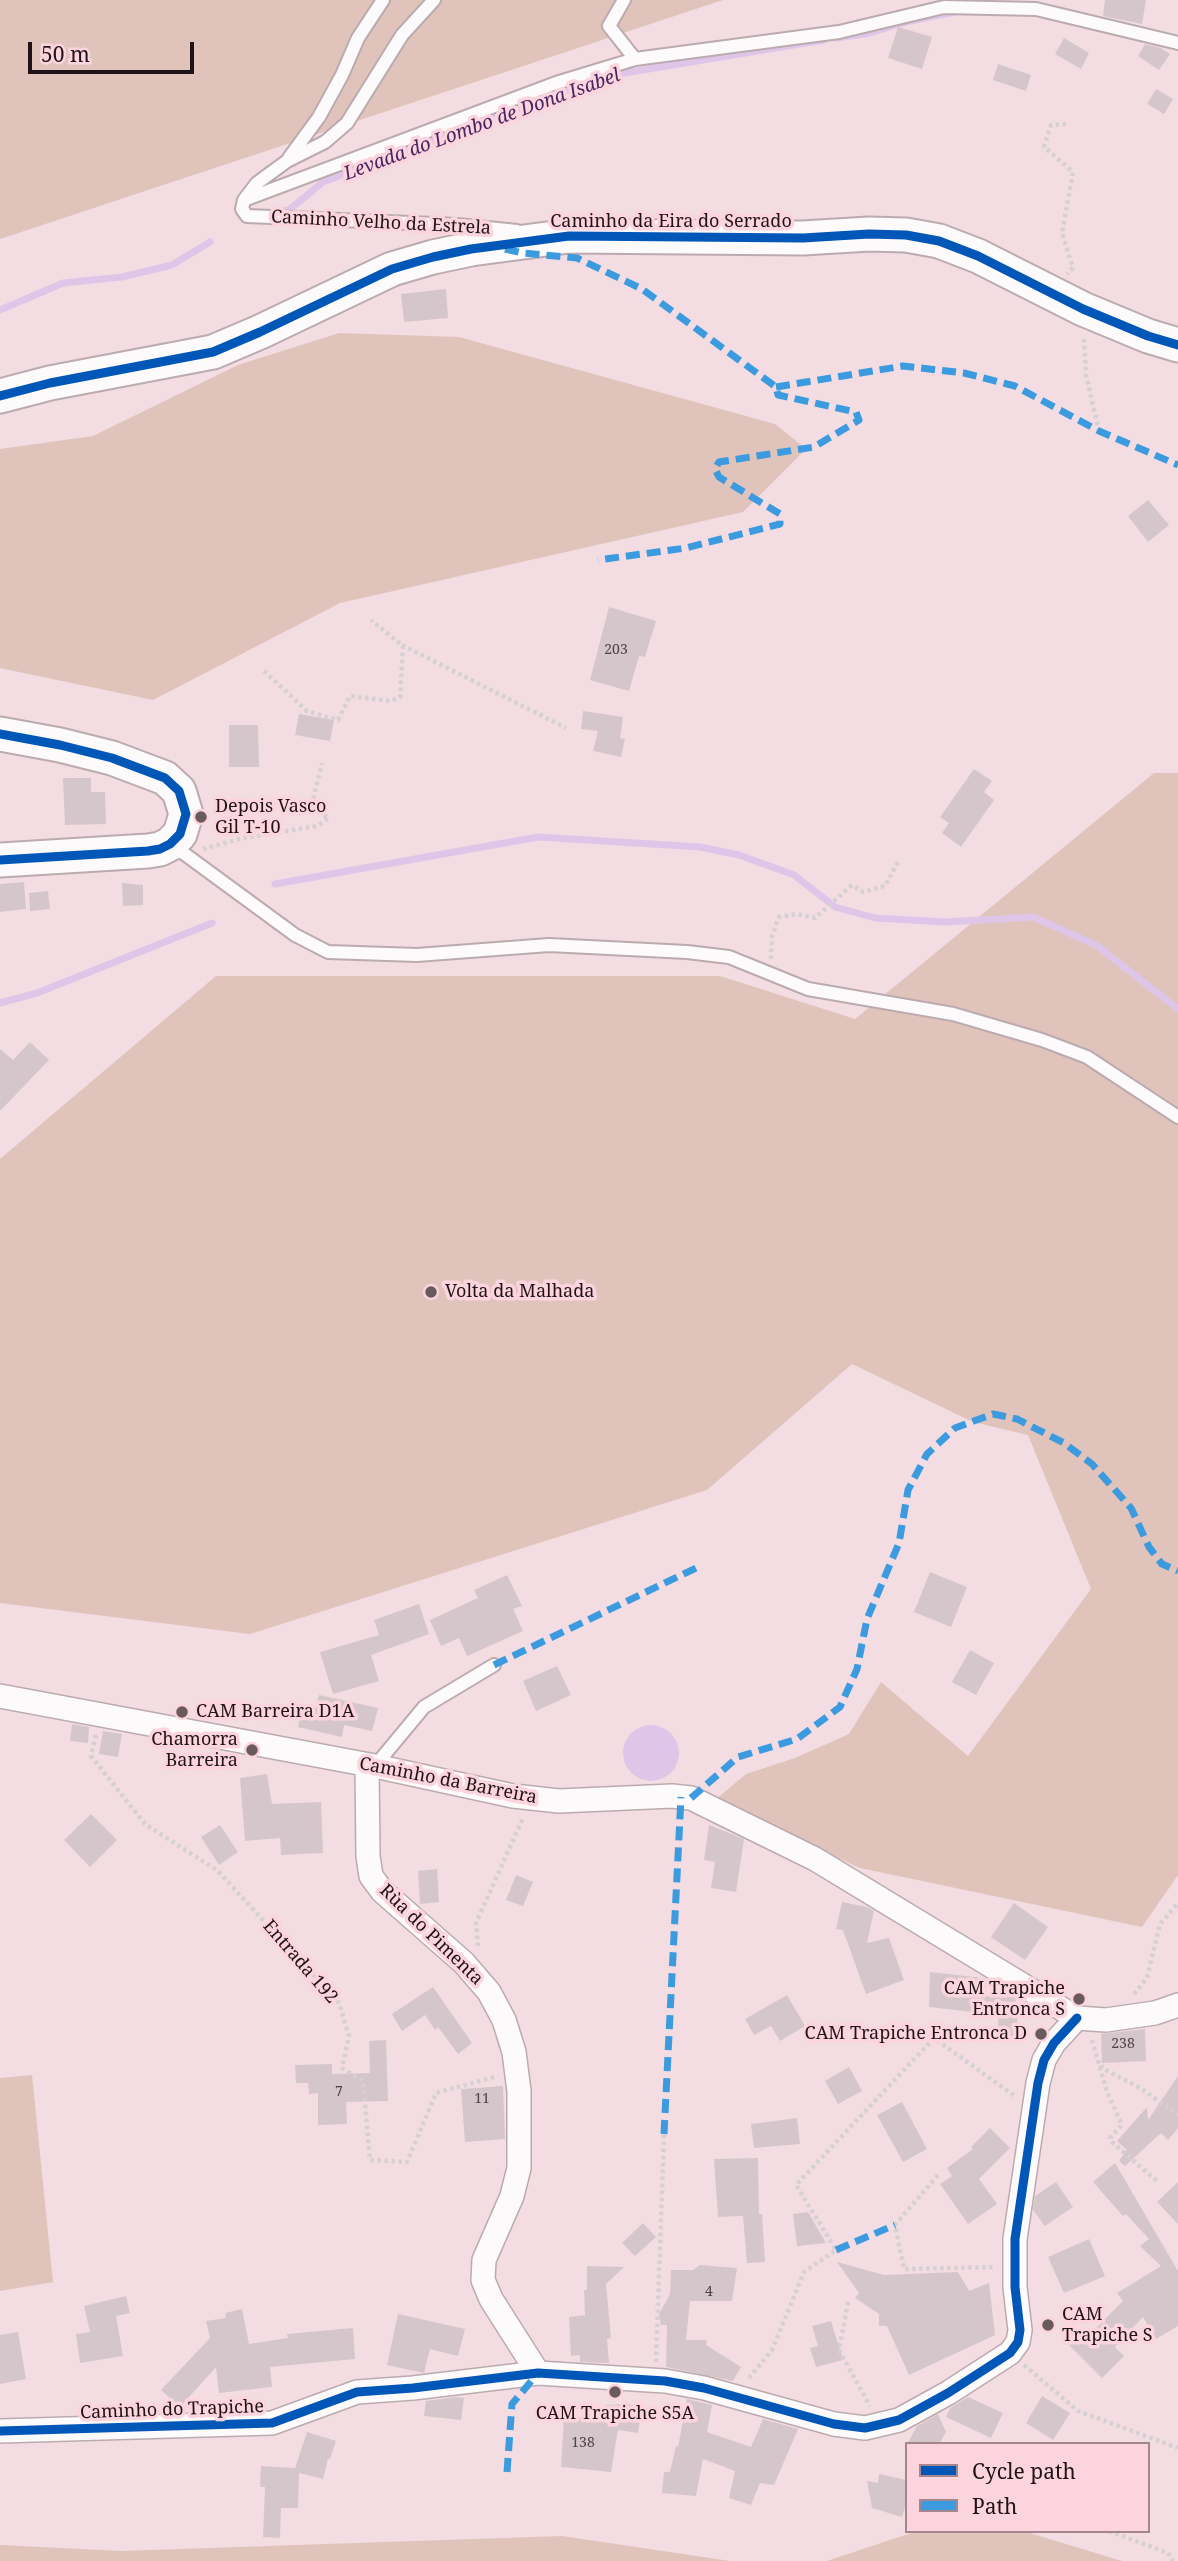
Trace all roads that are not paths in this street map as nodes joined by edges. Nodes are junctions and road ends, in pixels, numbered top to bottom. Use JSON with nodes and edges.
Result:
{"nodes":[{"id":1,"x":383,"y":0,"type":"edge"},
{"id":2,"x":434,"y":0,"type":"edge"},
{"id":3,"x":624,"y":0,"type":"edge"},
{"id":4,"x":1178,"y":43,"type":"edge"},
{"id":5,"x":635,"y":59,"type":"junction"},
{"id":6,"x":287,"y":161,"type":"junction"},
{"id":7,"x":244,"y":200,"type":"junction"},
{"id":8,"x":533,"y":240,"type":"junction"},
{"id":9,"x":1178,"y":345,"type":"edge"},
{"id":10,"x":0,"y":396,"type":"edge"},
{"id":11,"x":0,"y":734,"type":"edge"},
{"id":12,"x":178,"y":849,"type":"junction"},
{"id":13,"x":0,"y":860,"type":"edge"},
{"id":14,"x":1178,"y":1117,"type":"edge"},
{"id":15,"x":494,"y":1665,"type":"dead end"},
{"id":16,"x":0,"y":1696,"type":"edge"},
{"id":17,"x":371,"y":1765,"type":"junction"},
{"id":18,"x":1178,"y":2005,"type":"edge"},
{"id":19,"x":1085,"y":2019,"type":"junction"},
{"id":20,"x":537,"y":2373,"type":"junction"},
{"id":21,"x":0,"y":2431,"type":"edge"}],
"edges":[{"from":1,"to":6,"type":"lane"},
{"from":2,"to":6,"type":"lane"},
{"from":3,"to":5,"type":"lane"},
{"from":4,"to":5,"type":"lane","name":"Caminho Velho da Estrela"},
{"from":5,"to":7,"type":"lane","name":"Caminho Velho da Estrela"},
{"from":6,"to":7,"type":"lane"},
{"from":7,"to":8,"type":"lane","name":"Caminho Velho da Estrela"},
{"from":8,"to":9,"type":"main road","name":"Caminho da Eira do Serrado"},
{"from":8,"to":10,"type":"main road","name":"Caminho da Eira do Serrado"},
{"from":11,"to":12,"type":"main road"},
{"from":12,"to":13,"type":"main road"},
{"from":12,"to":14,"type":"lane"},
{"from":15,"to":17,"type":"lane"},
{"from":16,"to":17,"type":"street","name":"Caminho da Barreira"},
{"from":17,"to":19,"type":"street","name":"Caminho da Barreira"},
{"from":17,"to":20,"type":"street","name":"Rùa do Pimenta"},
{"from":18,"to":19,"type":"street"},
{"from":19,"to":20,"type":"street","name":"Caminho do Trapiche"},
{"from":20,"to":21,"type":"street","name":"Caminho do Trapiche"}]}
